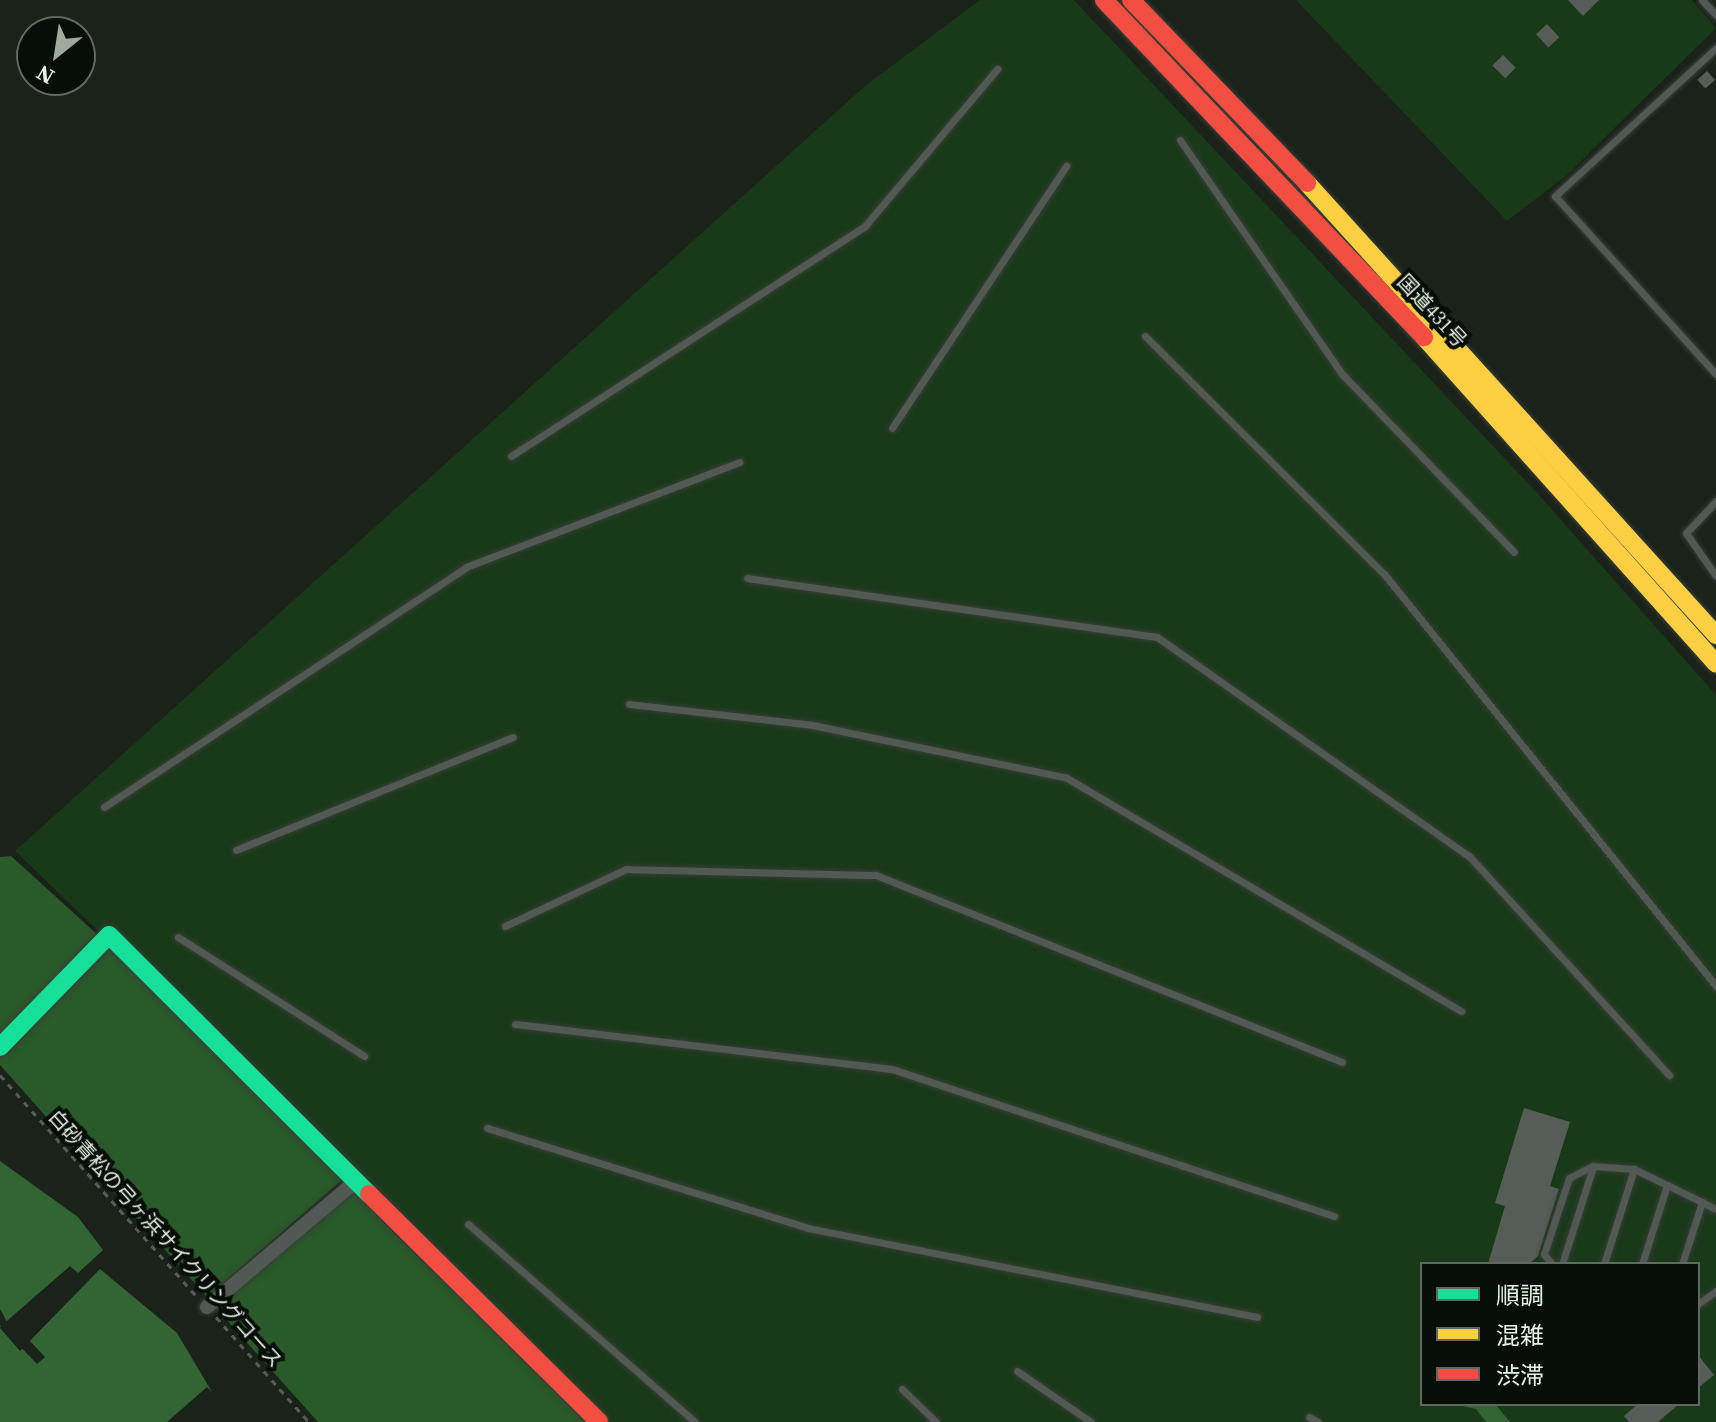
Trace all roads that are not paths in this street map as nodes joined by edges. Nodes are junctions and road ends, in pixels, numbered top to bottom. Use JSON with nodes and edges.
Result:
{"nodes":[{"id":1,"x":1104,"y":0,"type":"edge"},
{"id":2,"x":1131,"y":0,"type":"edge"},
{"id":3,"x":1702,"y":0,"type":"edge"},
{"id":4,"x":1716,"y":15,"type":"edge"},
{"id":5,"x":1716,"y":48,"type":"edge"},
{"id":6,"x":997,"y":69,"type":"dead end"},
{"id":7,"x":1180,"y":140,"type":"dead end"},
{"id":8,"x":1066,"y":166,"type":"dead end"},
{"id":9,"x":1145,"y":336,"type":"dead end"},
{"id":10,"x":1716,"y":374,"type":"edge"},
{"id":11,"x":892,"y":428,"type":"dead end"},
{"id":12,"x":511,"y":456,"type":"dead end"},
{"id":13,"x":740,"y":462,"type":"dead end"},
{"id":14,"x":1716,"y":501,"type":"edge"},
{"id":15,"x":1514,"y":552,"type":"dead end"},
{"id":16,"x":1716,"y":576,"type":"edge"},
{"id":17,"x":747,"y":578,"type":"dead end"},
{"id":18,"x":1716,"y":635,"type":"edge"},
{"id":19,"x":1716,"y":664,"type":"edge"},
{"id":20,"x":629,"y":704,"type":"dead end"},
{"id":21,"x":513,"y":737,"type":"dead end"},
{"id":22,"x":104,"y":807,"type":"dead end"},
{"id":23,"x":236,"y":850,"type":"dead end"},
{"id":24,"x":505,"y":926,"type":"dead end"},
{"id":25,"x":178,"y":937,"type":"dead end"},
{"id":26,"x":1716,"y":986,"type":"edge"},
{"id":27,"x":1461,"y":1011,"type":"dead end"},
{"id":28,"x":515,"y":1024,"type":"dead end"},
{"id":29,"x":0,"y":1047,"type":"edge"},
{"id":30,"x":364,"y":1056,"type":"dead end"},
{"id":31,"x":1342,"y":1062,"type":"dead end"},
{"id":32,"x":1669,"y":1075,"type":"dead end"},
{"id":33,"x":487,"y":1128,"type":"dead end"},
{"id":34,"x":1593,"y":1166,"type":"junction"},
{"id":35,"x":1634,"y":1169,"type":"junction"},
{"id":36,"x":355,"y":1182,"type":"junction"},
{"id":37,"x":1667,"y":1185,"type":"junction"},
{"id":38,"x":1702,"y":1202,"type":"junction"},
{"id":39,"x":1716,"y":1209,"type":"edge"},
{"id":40,"x":1334,"y":1216,"type":"dead end"},
{"id":41,"x":468,"y":1224,"type":"dead end"},
{"id":42,"x":1550,"y":1262,"type":"edge"},
{"id":43,"x":1563,"y":1262,"type":"edge"},
{"id":44,"x":1605,"y":1262,"type":"edge"},
{"id":45,"x":1643,"y":1262,"type":"edge"},
{"id":46,"x":1683,"y":1262,"type":"edge"},
{"id":47,"x":207,"y":1307,"type":"road end"},
{"id":48,"x":1257,"y":1317,"type":"dead end"},
{"id":49,"x":1017,"y":1371,"type":"dead end"},
{"id":50,"x":902,"y":1389,"type":"dead end"},
{"id":51,"x":1309,"y":1417,"type":"dead end"},
{"id":52,"x":599,"y":1422,"type":"edge"},
{"id":53,"x":695,"y":1422,"type":"edge"},
{"id":54,"x":936,"y":1422,"type":"edge"},
{"id":55,"x":1091,"y":1422,"type":"edge"},
{"id":56,"x":1318,"y":1422,"type":"edge"}],
"edges":[{"from":1,"to":19,"type":"main road","name":"国道431号"},
{"from":2,"to":18,"type":"main road","name":"国道431号"},
{"from":3,"to":4,"type":"lane"},
{"from":5,"to":10,"type":"lane"},
{"from":6,"to":12,"type":"lane"},
{"from":7,"to":15,"type":"lane"},
{"from":8,"to":11,"type":"lane"},
{"from":9,"to":26,"type":"lane"},
{"from":13,"to":22,"type":"lane"},
{"from":14,"to":16,"type":"lane"},
{"from":17,"to":32,"type":"lane"},
{"from":20,"to":27,"type":"lane"},
{"from":21,"to":23,"type":"lane"},
{"from":24,"to":31,"type":"lane"},
{"from":25,"to":30,"type":"lane"},
{"from":28,"to":40,"type":"lane"},
{"from":29,"to":36,"type":"main road"},
{"from":33,"to":48,"type":"lane"},
{"from":34,"to":35,"type":"lane"},
{"from":34,"to":42,"type":"lane"},
{"from":34,"to":43,"type":"lane"},
{"from":35,"to":37,"type":"lane"},
{"from":35,"to":44,"type":"lane"},
{"from":36,"to":47,"type":"street"},
{"from":36,"to":52,"type":"main road"},
{"from":37,"to":38,"type":"lane"},
{"from":37,"to":45,"type":"lane"},
{"from":38,"to":39,"type":"lane"},
{"from":38,"to":46,"type":"lane"},
{"from":41,"to":53,"type":"lane"},
{"from":49,"to":55,"type":"lane"},
{"from":50,"to":54,"type":"lane"},
{"from":51,"to":56,"type":"lane"}]}
